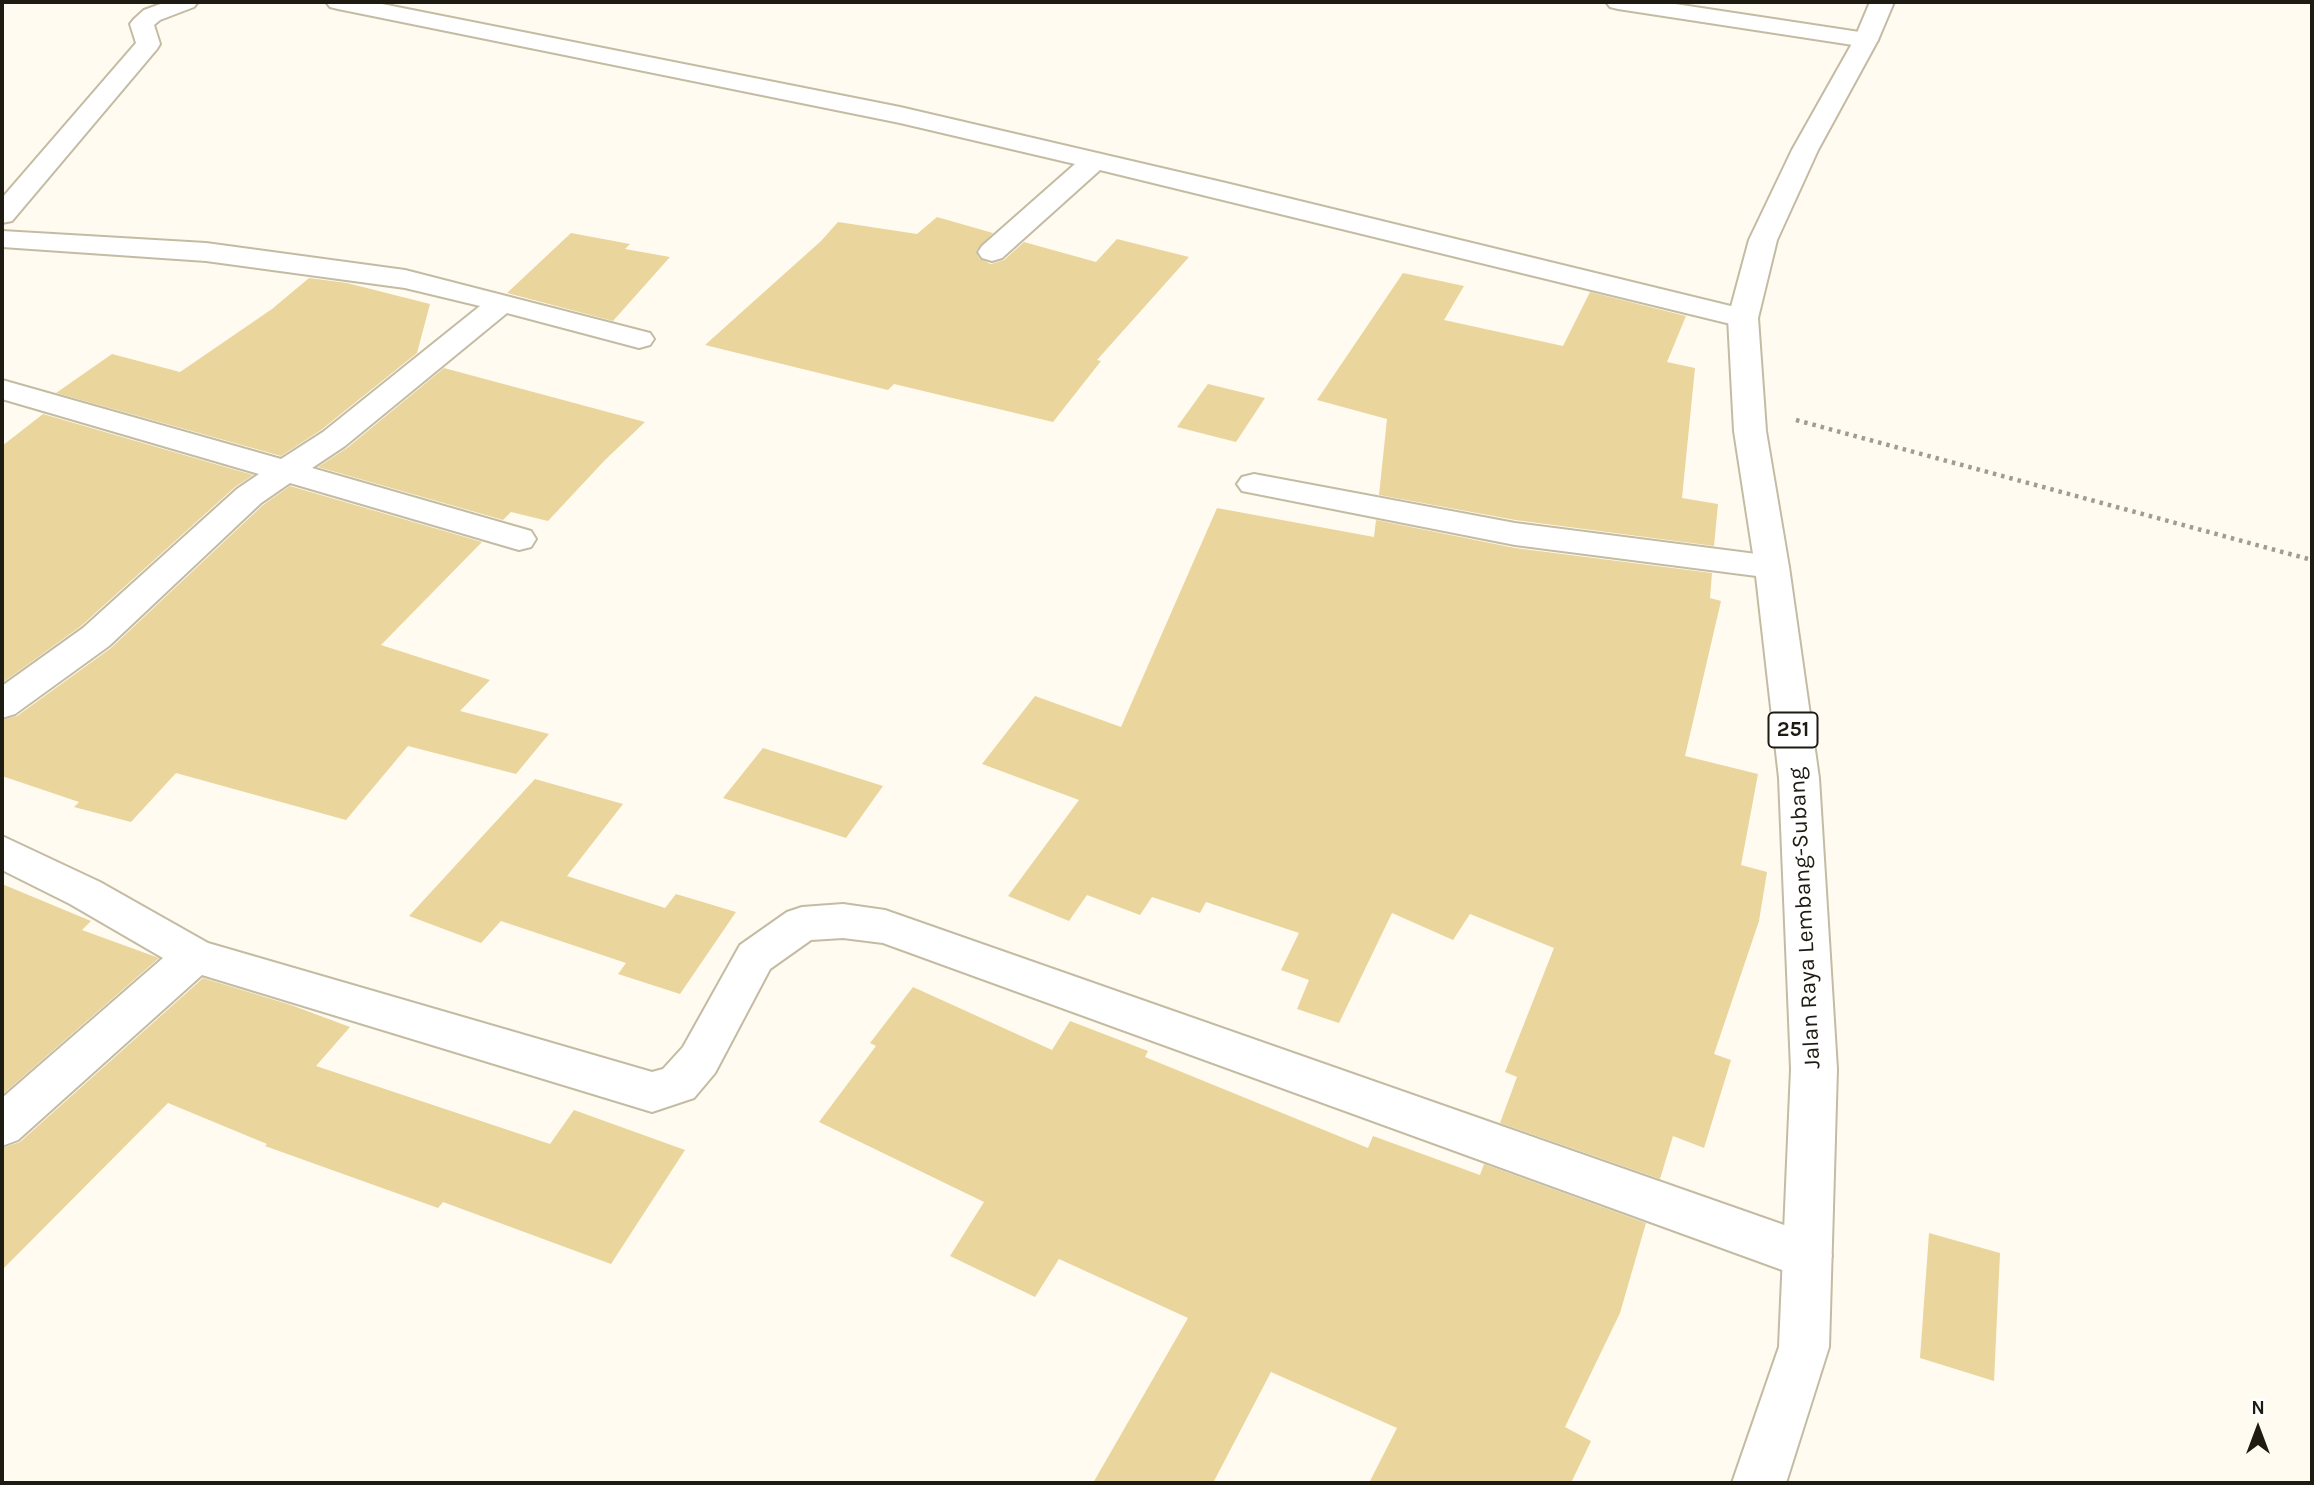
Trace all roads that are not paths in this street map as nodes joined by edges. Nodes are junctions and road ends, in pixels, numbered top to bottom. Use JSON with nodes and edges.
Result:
{"nodes":[{"id":1,"x":186,"y":2,"type":"edge"},
{"id":2,"x":338,"y":2,"type":"edge"},
{"id":3,"x":1618,"y":2,"type":"edge"},
{"id":4,"x":1882,"y":2,"type":"edge"},
{"id":5,"x":1866,"y":40,"type":"junction"},
{"id":6,"x":1093,"y":162,"type":"junction"},
{"id":7,"x":2,"y":215,"type":"edge"},
{"id":8,"x":2,"y":239,"type":"edge"},
{"id":9,"x":992,"y":252,"type":"dead end"},
{"id":10,"x":502,"y":303,"type":"junction"},
{"id":11,"x":1743,"y":318,"type":"junction"},
{"id":12,"x":639,"y":339,"type":"dead end"},
{"id":13,"x":2,"y":389,"type":"edge"},
{"id":14,"x":286,"y":471,"type":"junction"},
{"id":15,"x":1254,"y":484,"type":"dead end"},
{"id":16,"x":519,"y":539,"type":"dead end"},
{"id":17,"x":1773,"y":567,"type":"junction"},
{"id":18,"x":2,"y":705,"type":"edge"},
{"id":19,"x":2,"y":852,"type":"edge"},
{"id":20,"x":195,"y":956,"type":"junction"},
{"id":21,"x":2,"y":1126,"type":"edge"},
{"id":22,"x":1807,"y":1256,"type":"junction"},
{"id":23,"x":1759,"y":1483,"type":"edge"}],
"edges":[{"from":1,"to":7,"type":"street"},
{"from":2,"to":6,"type":"street"},
{"from":3,"to":5,"type":"street"},
{"from":4,"to":5,"type":"street","name":"Jalan Raya Lembang-Subang","number":"251"},
{"from":5,"to":11,"type":"street","name":"Jalan Raya Lembang-Subang","number":"251"},
{"from":6,"to":9,"type":"street"},
{"from":6,"to":11,"type":"street"},
{"from":8,"to":10,"type":"street"},
{"from":10,"to":12,"type":"street"},
{"from":10,"to":14,"type":"street"},
{"from":11,"to":17,"type":"street","name":"Jalan Raya Lembang-Subang","number":"251"},
{"from":13,"to":14,"type":"street"},
{"from":14,"to":16,"type":"street"},
{"from":14,"to":18,"type":"street"},
{"from":15,"to":17,"type":"street"},
{"from":17,"to":22,"type":"street","name":"Jalan Raya Lembang-Subang","number":"251"},
{"from":19,"to":20,"type":"street"},
{"from":20,"to":21,"type":"street"},
{"from":20,"to":22,"type":"street"},
{"from":22,"to":23,"type":"street","name":"Jalan Raya Lembang-Subang","number":"251"}]}
